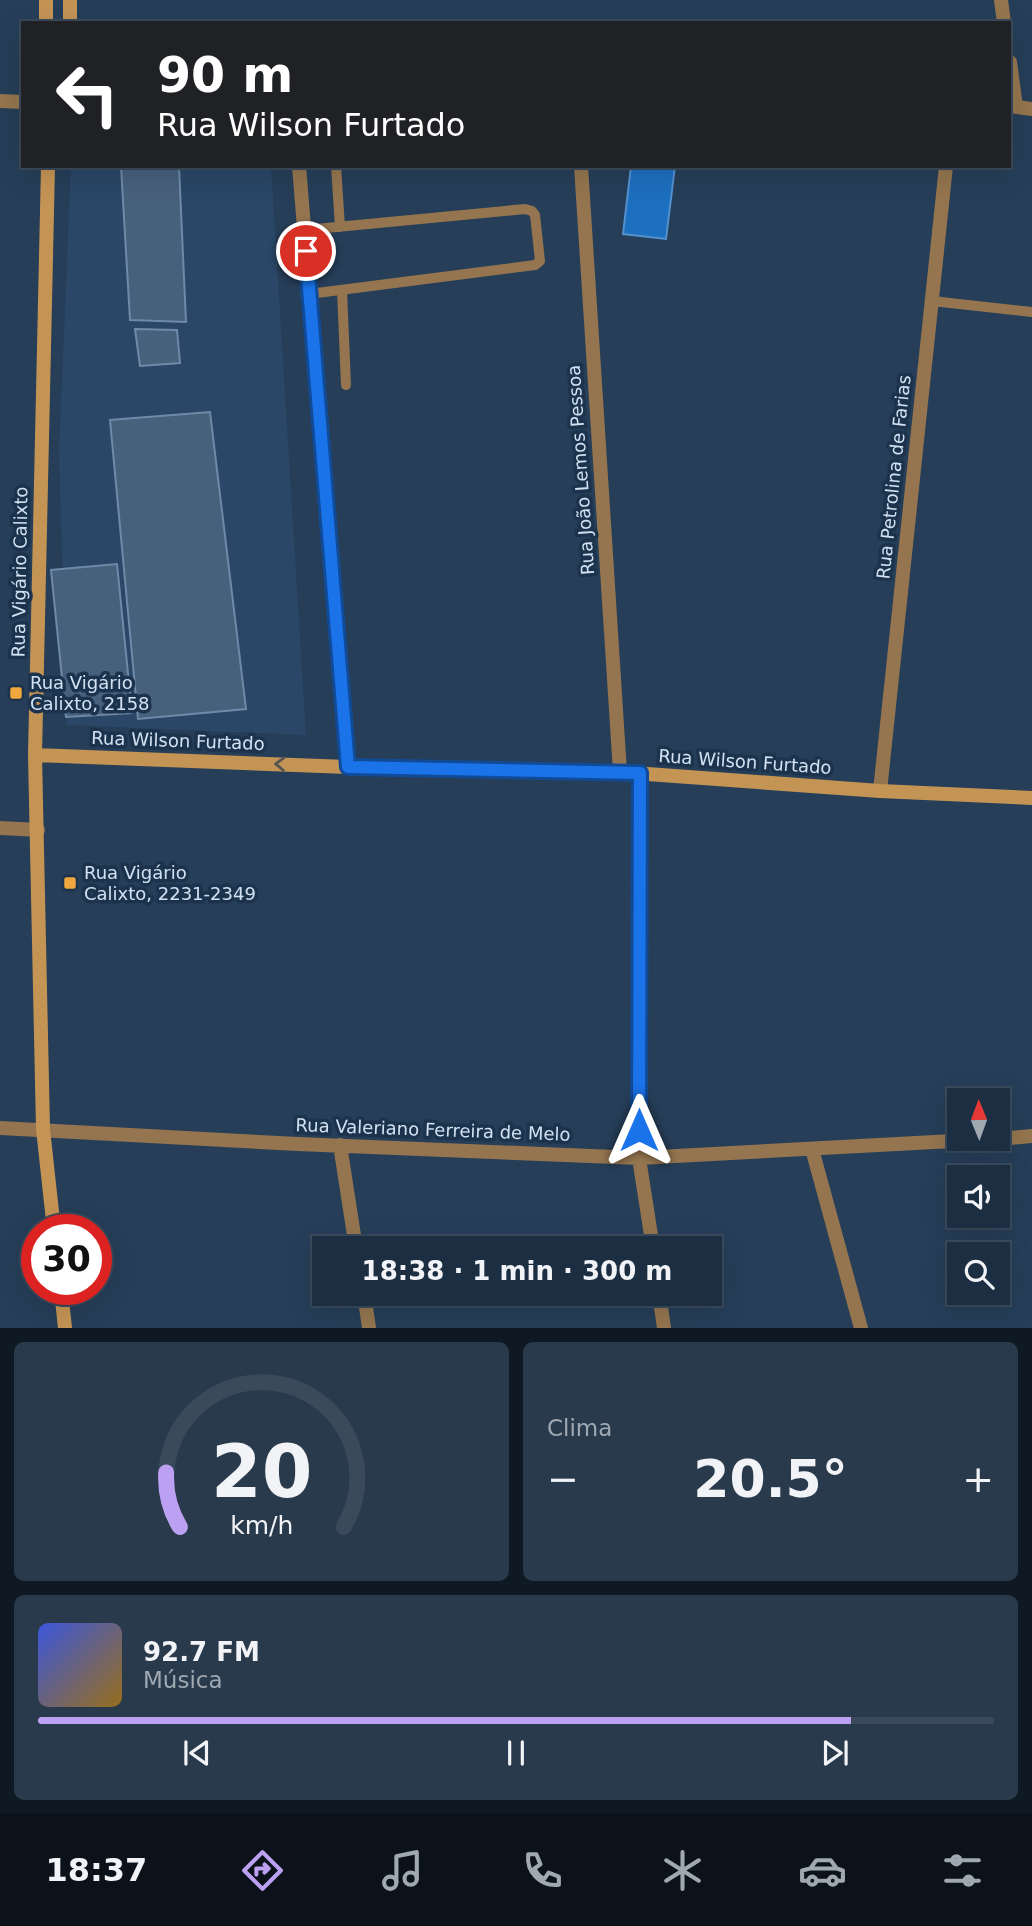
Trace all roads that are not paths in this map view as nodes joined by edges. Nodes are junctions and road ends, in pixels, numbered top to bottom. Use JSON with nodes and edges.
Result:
{"nodes":[{"id":1,"x":46,"y":0,"type":"edge"},
{"id":2,"x":70,"y":0,"type":"edge"},
{"id":3,"x":1001,"y":0,"type":"edge"},
{"id":4,"x":46,"y":21,"type":"edge"},
{"id":5,"x":69,"y":21,"type":"edge"},
{"id":6,"x":1004,"y":21,"type":"edge"},
{"id":7,"x":1011,"y":77,"type":"edge"},
{"id":8,"x":0,"y":100,"type":"edge"},
{"id":9,"x":21,"y":102,"type":"edge"},
{"id":10,"x":1013,"y":107,"type":"edge"},
{"id":11,"x":1032,"y":109,"type":"edge"},
{"id":12,"x":48,"y":168,"type":"edge"},
{"id":13,"x":299,"y":168,"type":"edge"},
{"id":14,"x":336,"y":168,"type":"edge"},
{"id":15,"x":581,"y":168,"type":"edge"},
{"id":16,"x":946,"y":168,"type":"edge"},
{"id":17,"x":340,"y":227,"type":"junction"},
{"id":18,"x":304,"y":230,"type":"junction"},
{"id":19,"x":342,"y":290,"type":"junction"},
{"id":20,"x":309,"y":294,"type":"junction"},
{"id":21,"x":932,"y":301,"type":"junction"},
{"id":22,"x":1032,"y":312,"type":"edge"},
{"id":23,"x":346,"y":386,"type":"dead end"},
{"id":24,"x":35,"y":755,"type":"junction"},
{"id":25,"x":348,"y":767,"type":"junction"},
{"id":26,"x":620,"y":772,"type":"junction"},
{"id":27,"x":640,"y":773,"type":"junction"},
{"id":28,"x":880,"y":791,"type":"junction"},
{"id":29,"x":1032,"y":798,"type":"edge"},
{"id":30,"x":0,"y":828,"type":"edge"},
{"id":31,"x":38,"y":830,"type":"junction"},
{"id":32,"x":0,"y":1128,"type":"edge"},
{"id":33,"x":43,"y":1129,"type":"junction"},
{"id":34,"x":1032,"y":1136,"type":"edge"},
{"id":35,"x":1010,"y":1138,"type":"edge"},
{"id":36,"x":947,"y":1141,"type":"edge"},
{"id":37,"x":340,"y":1144,"type":"junction"},
{"id":38,"x":812,"y":1149,"type":"junction"},
{"id":39,"x":639,"y":1158,"type":"junction"},
{"id":40,"x":52,"y":1214,"type":"edge"},
{"id":41,"x":354,"y":1236,"type":"edge"},
{"id":42,"x":651,"y":1236,"type":"edge"},
{"id":43,"x":63,"y":1305,"type":"edge"},
{"id":44,"x":365,"y":1306,"type":"edge"},
{"id":45,"x":661,"y":1306,"type":"edge"},
{"id":46,"x":65,"y":1328,"type":"edge"},
{"id":47,"x":369,"y":1328,"type":"edge"},
{"id":48,"x":664,"y":1328,"type":"edge"},
{"id":49,"x":861,"y":1328,"type":"edge"}],
"edges":[{"from":1,"to":4,"type":"main road"},
{"from":2,"to":5,"type":"main road"},
{"from":3,"to":6,"type":"street"},
{"from":7,"to":10,"type":"street"},
{"from":8,"to":9,"type":"street"},
{"from":10,"to":11,"type":"street"},
{"from":12,"to":24,"type":"main road","name":"Rua Vigário Calixto"},
{"from":13,"to":18,"type":"street"},
{"from":14,"to":17,"type":"lane"},
{"from":15,"to":26,"type":"street","name":"Rua João Lemos Pessoa"},
{"from":16,"to":21,"type":"street","name":"Rua Petrolina de Farias"},
{"from":17,"to":18,"type":"lane"},
{"from":17,"to":19,"type":"lane"},
{"from":18,"to":20,"type":"street"},
{"from":19,"to":20,"type":"lane"},
{"from":19,"to":23,"type":"lane"},
{"from":20,"to":25,"type":"street"},
{"from":21,"to":22,"type":"lane"},
{"from":21,"to":28,"type":"street","name":"Rua Petrolina de Farias"},
{"from":25,"to":24,"type":"main road","name":"Rua Wilson Furtado","one_way":true},
{"from":24,"to":31,"type":"main road","name":"Rua Vigário Calixto"},
{"from":25,"to":26,"type":"main road","name":"Rua Wilson Furtado"},
{"from":26,"to":27,"type":"main road","name":"Rua Wilson Furtado"},
{"from":27,"to":28,"type":"main road","name":"Rua Wilson Furtado"},
{"from":27,"to":39,"type":"street"},
{"from":28,"to":29,"type":"main road","name":"Rua Wilson Furtado"},
{"from":30,"to":31,"type":"street"},
{"from":31,"to":33,"type":"main road","name":"Rua Vigário Calixto"},
{"from":32,"to":33,"type":"street","name":"Rua Valeriano Ferreira de Melo"},
{"from":33,"to":37,"type":"street","name":"Rua Valeriano Ferreira de Melo"},
{"from":33,"to":40,"type":"main road","name":"Rua Vigário Calixto"},
{"from":34,"to":35,"type":"street"},
{"from":36,"to":38,"type":"street","name":"Rua Valeriano Ferreira de Melo"},
{"from":37,"to":39,"type":"street","name":"Rua Valeriano Ferreira de Melo"},
{"from":37,"to":41,"type":"street"},
{"from":38,"to":39,"type":"street","name":"Rua Valeriano Ferreira de Melo"},
{"from":38,"to":49,"type":"street"},
{"from":39,"to":42,"type":"street"},
{"from":43,"to":46,"type":"main road"},
{"from":44,"to":47,"type":"street"},
{"from":45,"to":48,"type":"street"}]}
